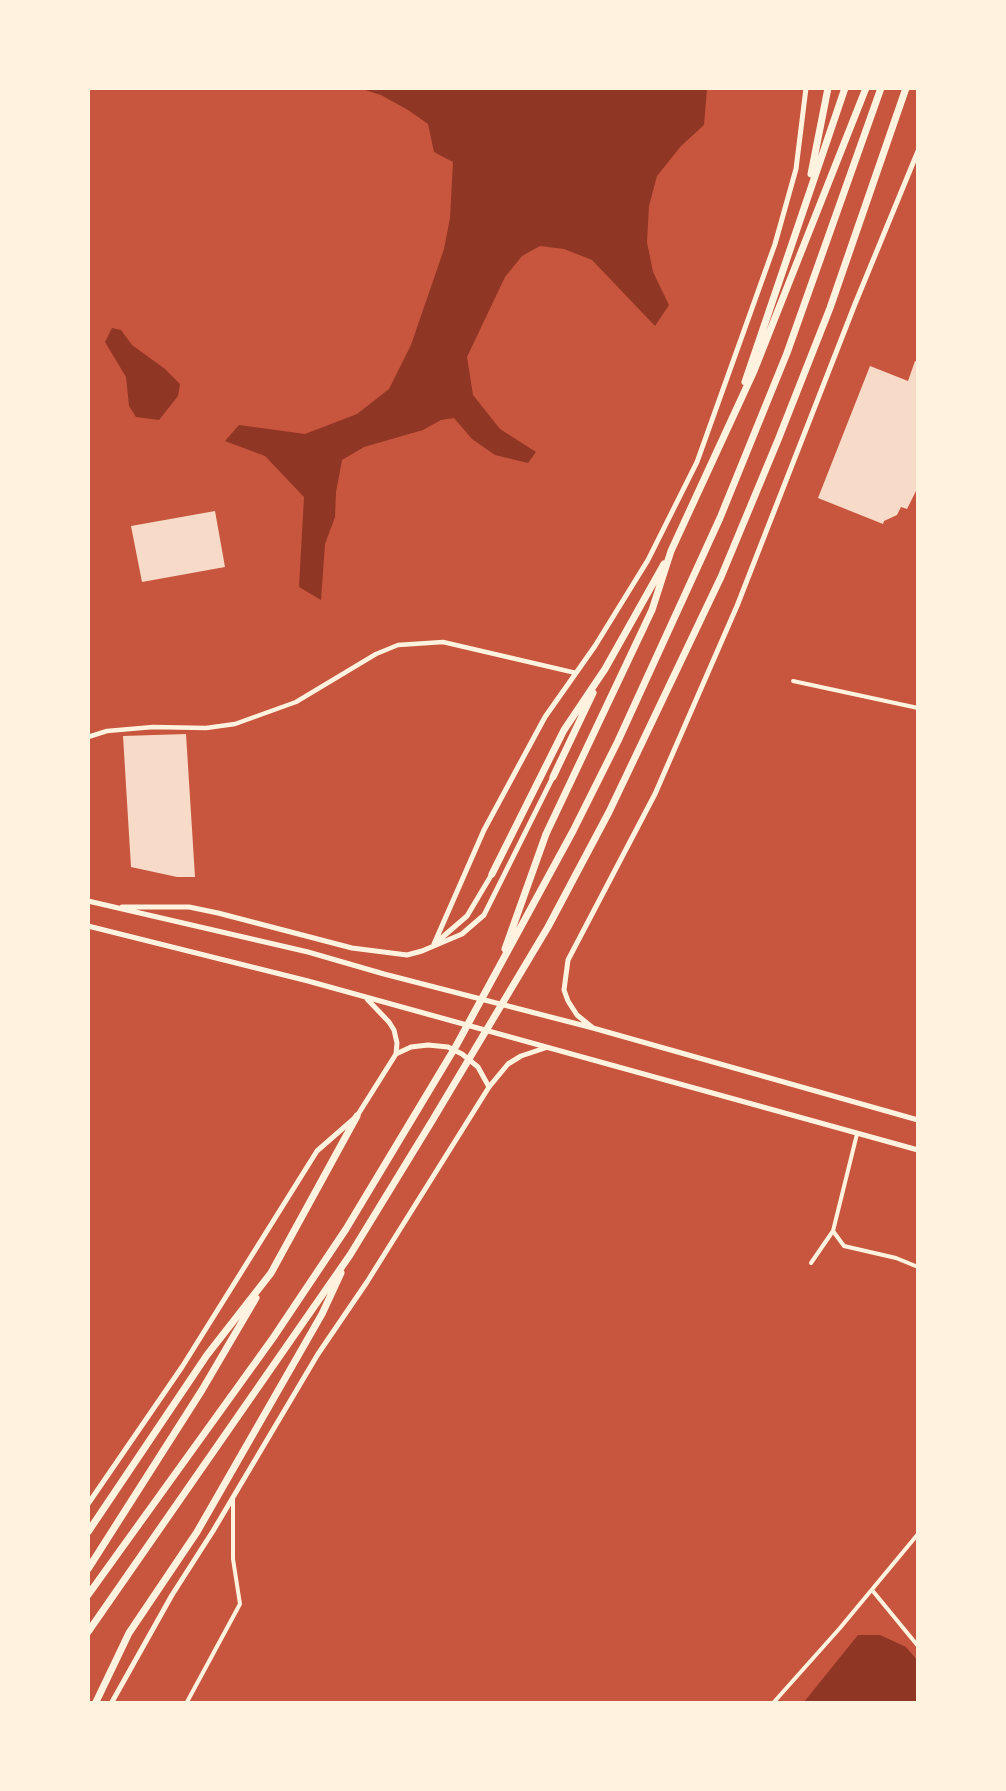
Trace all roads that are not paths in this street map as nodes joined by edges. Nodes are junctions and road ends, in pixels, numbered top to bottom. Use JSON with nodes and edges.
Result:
{"nodes":[{"id":1,"x":806,"y":88,"type":"edge"},
{"id":2,"x":828,"y":88,"type":"edge"},
{"id":3,"x":845,"y":88,"type":"edge"},
{"id":4,"x":866,"y":88,"type":"edge"},
{"id":5,"x":881,"y":88,"type":"edge"},
{"id":6,"x":908,"y":88,"type":"edge"},
{"id":7,"x":918,"y":151,"type":"edge"},
{"id":8,"x":803,"y":211,"type":"junction"},
{"id":9,"x":735,"y":412,"type":"junction"},
{"id":10,"x":671,"y":551,"type":"junction"},
{"id":11,"x":605,"y":669,"type":"junction"},
{"id":12,"x":576,"y":673,"type":"junction"},
{"id":13,"x":793,"y":681,"type":"dead end"},
{"id":14,"x":918,"y":708,"type":"edge"},
{"id":15,"x":88,"y":737,"type":"edge"},
{"id":16,"x":553,"y":777,"type":"joint"},
{"id":17,"x":492,"y":874,"type":"joint"},
{"id":18,"x":88,"y":901,"type":"edge"},
{"id":19,"x":112,"y":907,"type":"junction"},
{"id":20,"x":88,"y":926,"type":"edge"},
{"id":21,"x":434,"y":944,"type":"junction"},
{"id":22,"x":498,"y":969,"type":"junction"},
{"id":23,"x":366,"y":998,"type":"junction"},
{"id":24,"x":593,"y":1028,"type":"junction"},
{"id":25,"x":547,"y":1048,"type":"junction"},
{"id":26,"x":396,"y":1054,"type":"junction"},
{"id":27,"x":489,"y":1088,"type":"junction"},
{"id":28,"x":357,"y":1116,"type":"junction"},
{"id":29,"x":918,"y":1120,"type":"edge"},
{"id":30,"x":857,"y":1134,"type":"junction"},
{"id":31,"x":918,"y":1150,"type":"edge"},
{"id":32,"x":833,"y":1231,"type":"junction"},
{"id":33,"x":350,"y":1255,"type":"junction"},
{"id":34,"x":811,"y":1263,"type":"dead end"},
{"id":35,"x":918,"y":1267,"type":"edge"},
{"id":36,"x":271,"y":1273,"type":"junction"},
{"id":37,"x":233,"y":1497,"type":"junction"},
{"id":38,"x":88,"y":1504,"type":"edge"},
{"id":39,"x":88,"y":1532,"type":"edge"},
{"id":40,"x":918,"y":1534,"type":"edge"},
{"id":41,"x":88,"y":1569,"type":"edge"},
{"id":42,"x":872,"y":1590,"type":"junction"},
{"id":43,"x":88,"y":1595,"type":"edge"},
{"id":44,"x":88,"y":1632,"type":"edge"},
{"id":45,"x":918,"y":1646,"type":"edge"},
{"id":46,"x":96,"y":1702,"type":"edge"},
{"id":47,"x":112,"y":1702,"type":"edge"},
{"id":48,"x":187,"y":1702,"type":"edge"},
{"id":49,"x":774,"y":1702,"type":"edge"}],
"edges":[{"from":1,"to":12,"type":"main road"},
{"from":2,"to":8,"type":"highway"},
{"from":3,"to":8,"type":"highway"},
{"from":4,"to":9,"type":"highway"},
{"from":5,"to":22,"type":"highway"},
{"from":6,"to":33,"type":"highway"},
{"from":7,"to":24,"type":"main road"},
{"from":8,"to":9,"type":"highway"},
{"from":9,"to":10,"type":"highway"},
{"from":10,"to":11,"type":"highway"},
{"from":10,"to":22,"type":"highway"},
{"from":11,"to":16,"type":"highway"},
{"from":11,"to":17,"type":"highway"},
{"from":12,"to":15,"type":"street"},
{"from":12,"to":21,"type":"main road"},
{"from":13,"to":14,"type":"street"},
{"from":16,"to":21,"type":"main road"},
{"from":17,"to":21,"type":"main road"},
{"from":18,"to":19,"type":"main road"},
{"from":19,"to":21,"type":"main road"},
{"from":19,"to":24,"type":"main road"},
{"from":20,"to":23,"type":"main road"},
{"from":22,"to":43,"type":"highway"},
{"from":23,"to":25,"type":"main road"},
{"from":23,"to":26,"type":"main road"},
{"from":24,"to":29,"type":"main road"},
{"from":25,"to":27,"type":"main road"},
{"from":25,"to":30,"type":"main road"},
{"from":26,"to":27,"type":"main road"},
{"from":26,"to":28,"type":"main road"},
{"from":27,"to":37,"type":"main road"},
{"from":28,"to":36,"type":"highway"},
{"from":28,"to":38,"type":"main road"},
{"from":30,"to":31,"type":"main road"},
{"from":30,"to":32,"type":"street"},
{"from":32,"to":34,"type":"street"},
{"from":32,"to":35,"type":"street"},
{"from":33,"to":44,"type":"highway"},
{"from":33,"to":46,"type":"highway"},
{"from":36,"to":39,"type":"highway"},
{"from":36,"to":41,"type":"highway"},
{"from":37,"to":47,"type":"main road"},
{"from":37,"to":48,"type":"street"},
{"from":40,"to":42,"type":"street"},
{"from":42,"to":45,"type":"street"},
{"from":42,"to":49,"type":"street"}]}
